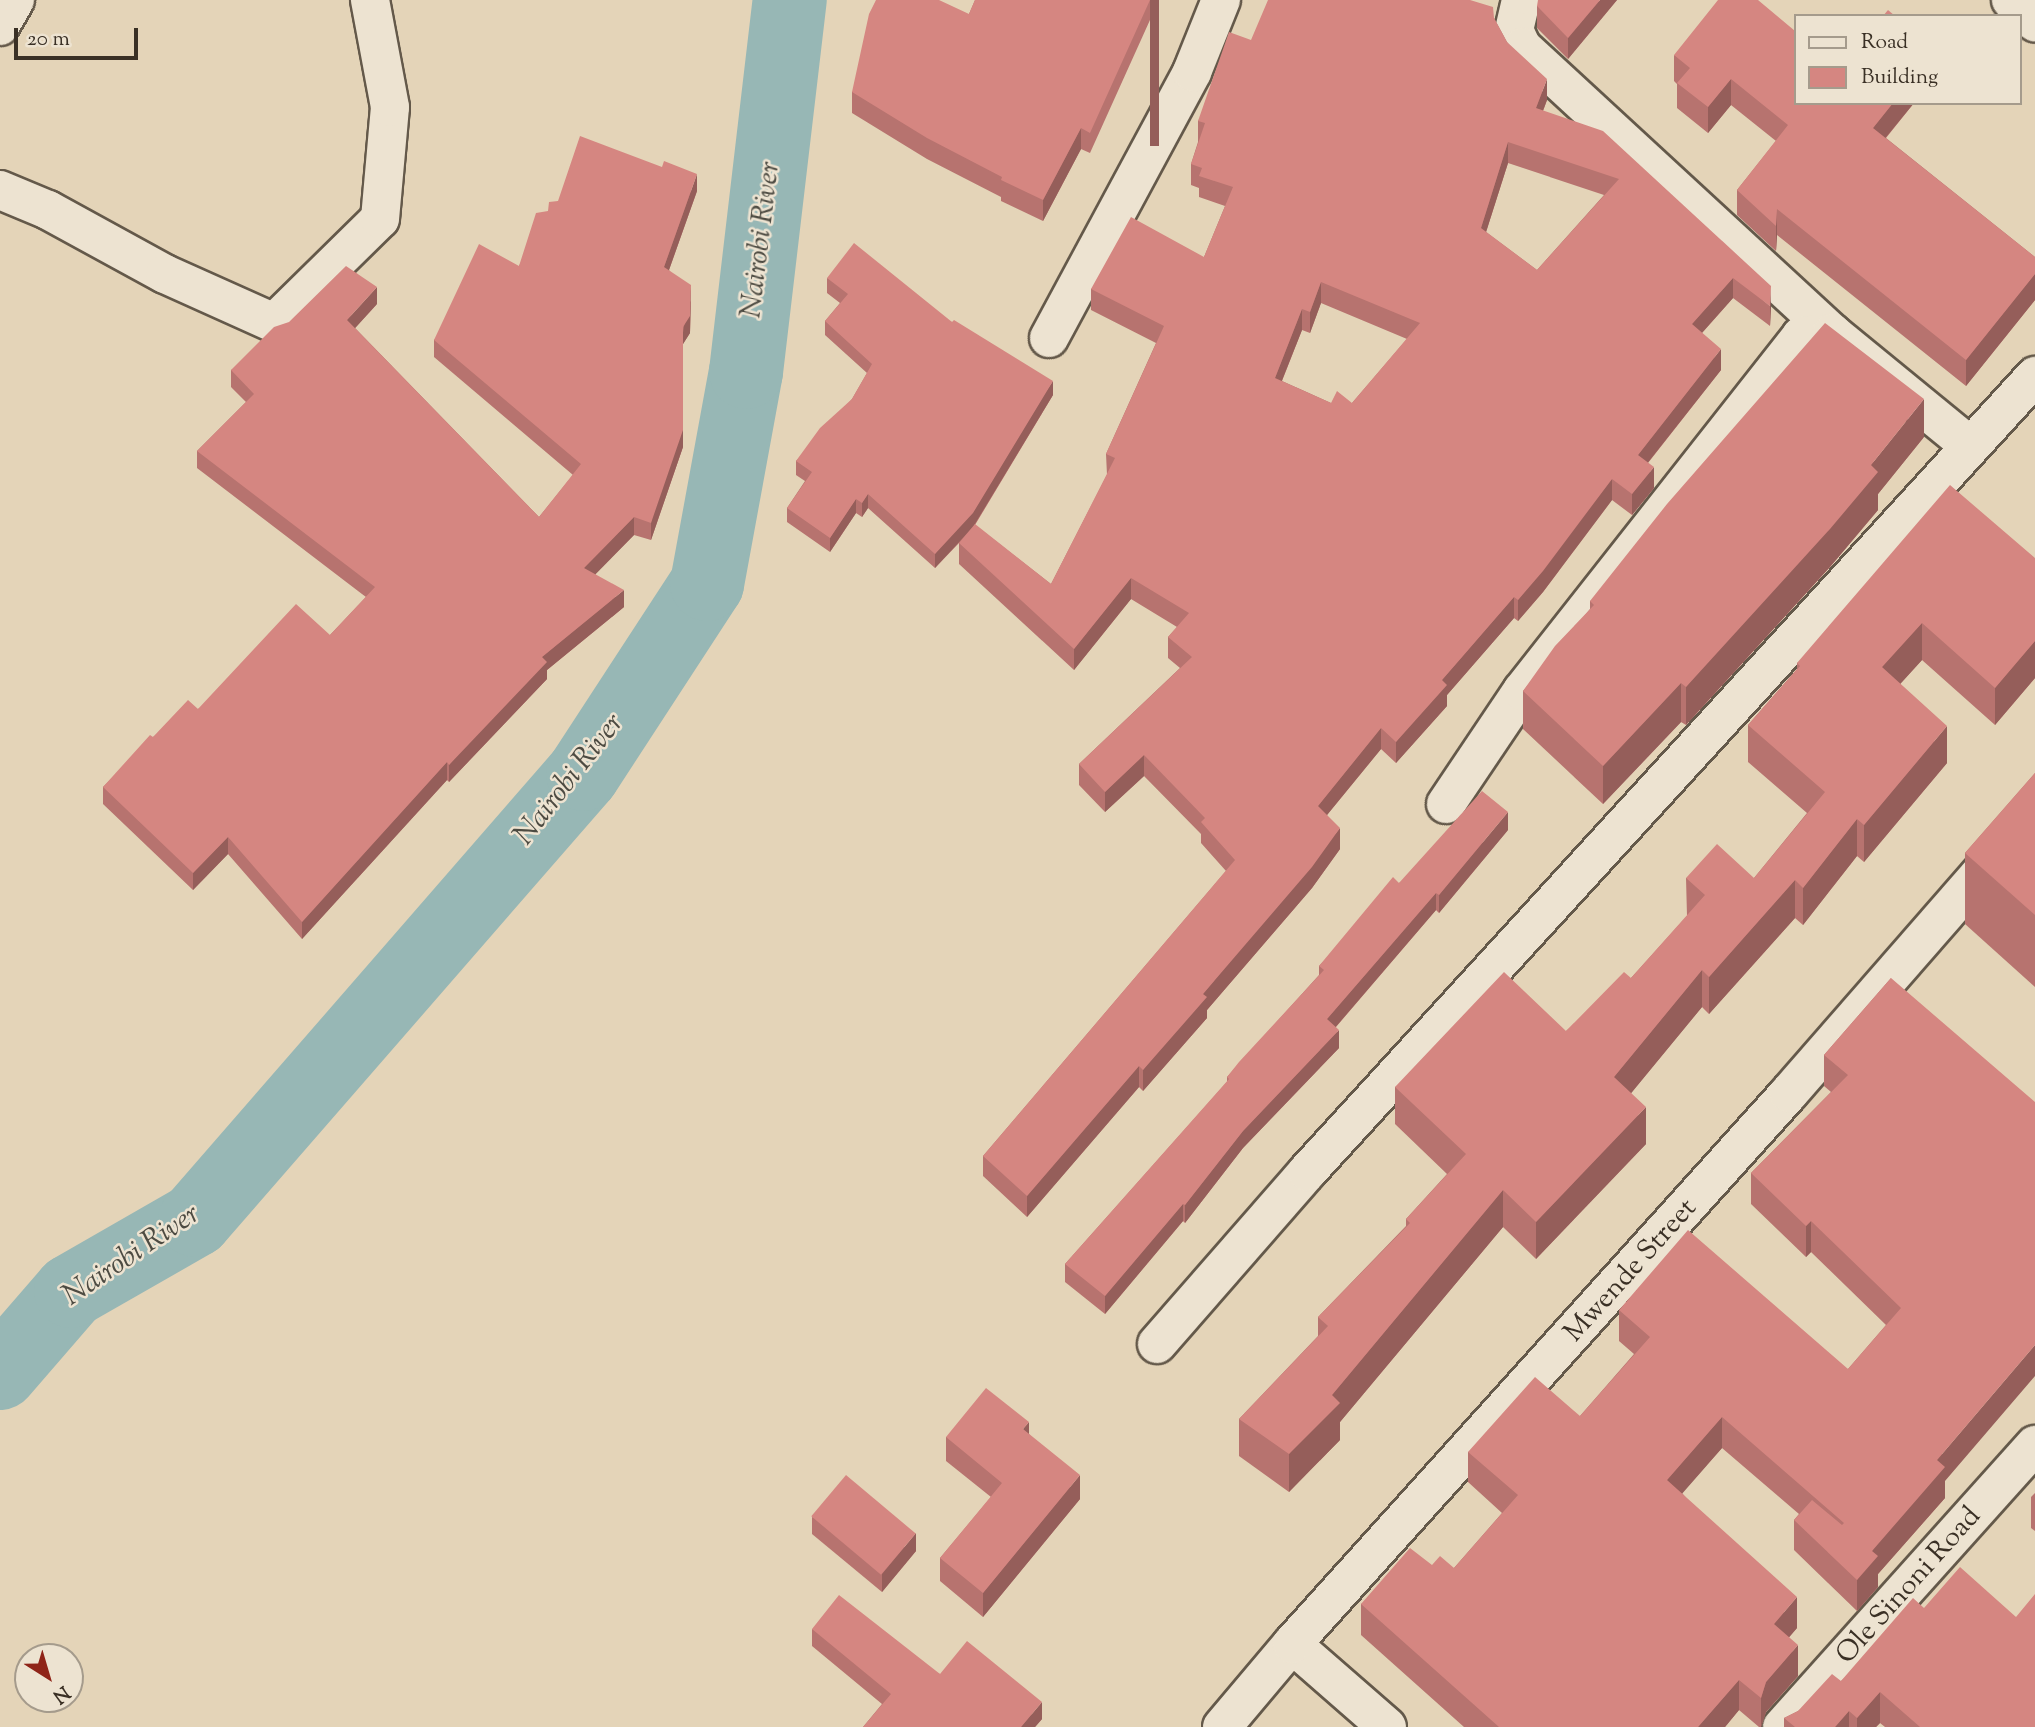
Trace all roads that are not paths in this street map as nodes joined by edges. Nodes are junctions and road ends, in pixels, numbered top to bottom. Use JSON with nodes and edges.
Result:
{"nodes":[{"id":1,"x":15,"y":0,"type":"edge"},
{"id":2,"x":370,"y":0,"type":"edge"},
{"id":3,"x":1221,"y":0,"type":"edge"},
{"id":4,"x":1521,"y":0,"type":"edge"},
{"id":5,"x":2011,"y":0,"type":"edge"},
{"id":6,"x":2035,"y":22,"type":"edge"},
{"id":7,"x":0,"y":26,"type":"edge"},
{"id":8,"x":0,"y":190,"type":"edge"},
{"id":9,"x":1832,"y":332,"type":"junction"},
{"id":10,"x":1049,"y":338,"type":"dead end"},
{"id":11,"x":2035,"y":376,"type":"edge"},
{"id":12,"x":1970,"y":446,"type":"junction"},
{"id":13,"x":1446,"y":804,"type":"dead end"},
{"id":14,"x":2035,"y":811,"type":"edge"},
{"id":15,"x":1157,"y":1344,"type":"dead end"},
{"id":16,"x":2035,"y":1445,"type":"edge"},
{"id":17,"x":1292,"y":1644,"type":"junction"},
{"id":18,"x":1222,"y":1727,"type":"edge"},
{"id":19,"x":1387,"y":1727,"type":"edge"},
{"id":20,"x":1782,"y":1727,"type":"edge"}],
"edges":[{"from":1,"to":7,"type":"street"},
{"from":2,"to":8,"type":"street"},
{"from":3,"to":10,"type":"street"},
{"from":4,"to":9,"type":"street"},
{"from":5,"to":6,"type":"street"},
{"from":9,"to":12,"type":"street"},
{"from":9,"to":13,"type":"street"},
{"from":11,"to":12,"type":"street"},
{"from":12,"to":15,"type":"street"},
{"from":14,"to":17,"type":"street","name":"Mwende Street"},
{"from":16,"to":20,"type":"street","name":"Ole Sinoni Road"},
{"from":17,"to":18,"type":"street","name":"Mwende Street"},
{"from":17,"to":19,"type":"street"}]}
